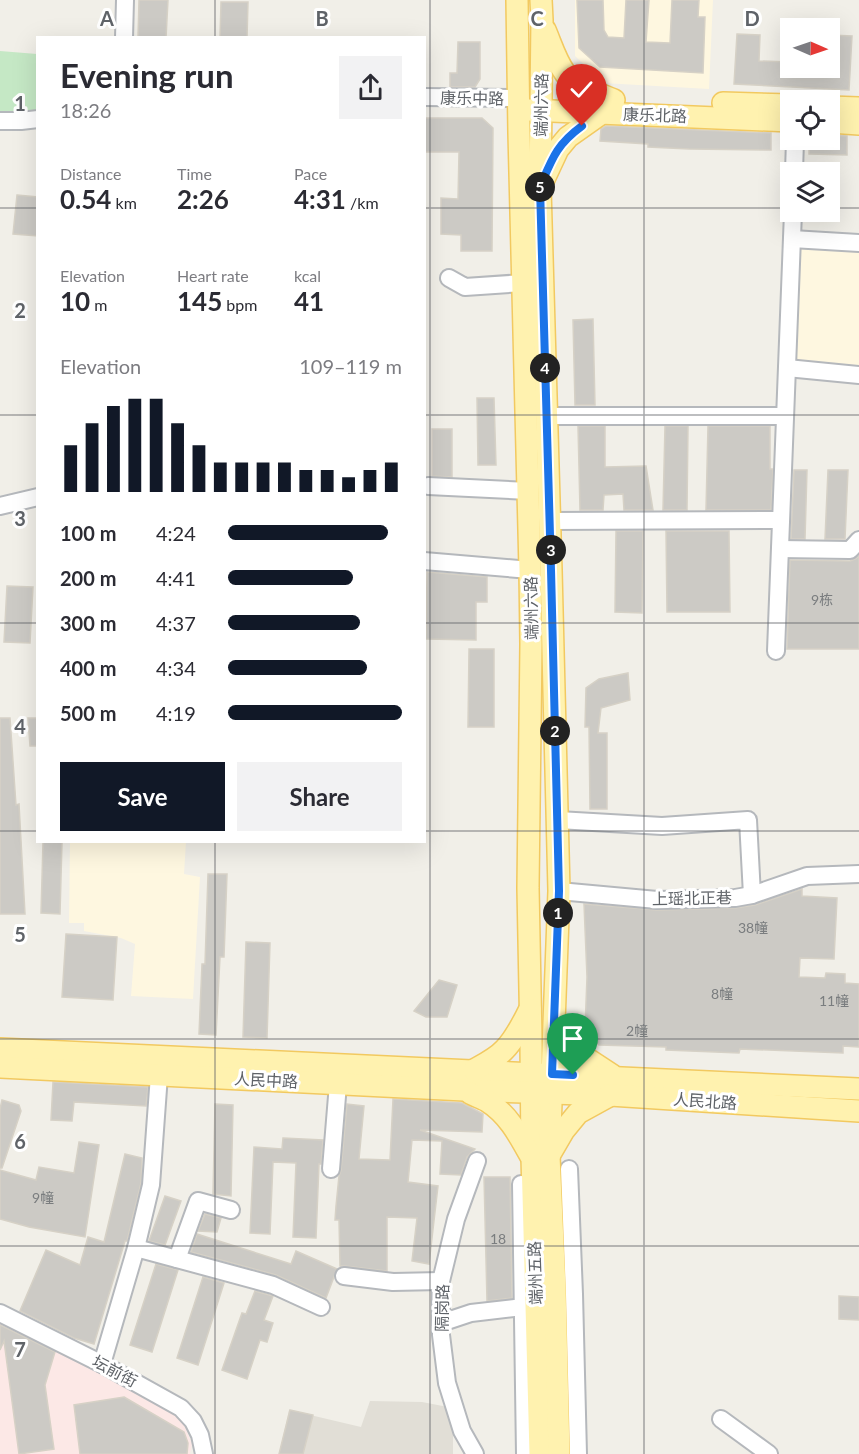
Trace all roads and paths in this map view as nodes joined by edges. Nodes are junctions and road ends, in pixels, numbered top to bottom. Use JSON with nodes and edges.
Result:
{"nodes":[{"id":1,"x":125,"y":0,"type":"edge"},
{"id":2,"x":517,"y":0,"type":"edge"},
{"id":3,"x":541,"y":10,"type":"edge"},
{"id":4,"x":124,"y":36,"type":"edge"},
{"id":5,"x":426,"y":97,"type":"edge"},
{"id":6,"x":519,"y":104,"type":"junction"},
{"id":7,"x":541,"y":104,"type":"junction"},
{"id":8,"x":780,"y":105,"type":"edge"},
{"id":9,"x":608,"y":106,"type":"junction"},
{"id":10,"x":840,"y":107,"type":"edge"},
{"id":11,"x":859,"y":108,"type":"edge"},
{"id":12,"x":426,"y":109,"type":"edge"},
{"id":13,"x":36,"y":118,"type":"edge"},
{"id":14,"x":780,"y":120,"type":"edge"},
{"id":15,"x":0,"y":121,"type":"edge"},
{"id":16,"x":840,"y":123,"type":"edge"},
{"id":17,"x":859,"y":124,"type":"edge"},
{"id":18,"x":540,"y":187,"type":"junction"},
{"id":19,"x":793,"y":222,"type":"edge"},
{"id":20,"x":792,"y":239,"type":"junction"},
{"id":21,"x":859,"y":243,"type":"edge"},
{"id":22,"x":449,"y":278,"type":"dead end"},
{"id":23,"x":523,"y":284,"type":"junction"},
{"id":24,"x":787,"y":368,"type":"junction"},
{"id":25,"x":859,"y":375,"type":"edge"},
{"id":26,"x":547,"y":416,"type":"junction"},
{"id":27,"x":785,"y":416,"type":"junction"},
{"id":28,"x":428,"y":486,"type":"dead end"},
{"id":29,"x":528,"y":491,"type":"junction"},
{"id":30,"x":36,"y":497,"type":"edge"},
{"id":31,"x":0,"y":506,"type":"edge"},
{"id":32,"x":781,"y":520,"type":"junction"},
{"id":33,"x":550,"y":521,"type":"junction"},
{"id":34,"x":859,"y":540,"type":"edge"},
{"id":35,"x":780,"y":549,"type":"junction"},
{"id":36,"x":426,"y":561,"type":"edge"},
{"id":37,"x":530,"y":570,"type":"junction"},
{"id":38,"x":776,"y":651,"type":"dead end"},
{"id":39,"x":558,"y":820,"type":"junction"},
{"id":40,"x":859,"y":874,"type":"edge"},
{"id":41,"x":559,"y":891,"type":"junction"},
{"id":42,"x":752,"y":895,"type":"junction"},
{"id":43,"x":531,"y":1008,"type":"junction"},
{"id":44,"x":555,"y":1022,"type":"junction"},
{"id":45,"x":0,"y":1049,"type":"edge"},
{"id":46,"x":0,"y":1067,"type":"edge"},
{"id":47,"x":474,"y":1070,"type":"junction"},
{"id":48,"x":159,"y":1075,"type":"junction"},
{"id":49,"x":542,"y":1083,"type":"junction"},
{"id":50,"x":338,"y":1084,"type":"junction"},
{"id":51,"x":604,"y":1086,"type":"junction"},
{"id":52,"x":859,"y":1089,"type":"edge"},
{"id":53,"x":464,"y":1090,"type":"junction"},
{"id":54,"x":859,"y":1111,"type":"edge"},
{"id":55,"x":540,"y":1157,"type":"junction"},
{"id":56,"x":477,"y":1161,"type":"dead end"},
{"id":57,"x":331,"y":1169,"type":"dead end"},
{"id":58,"x":569,"y":1169,"type":"dead end"},
{"id":59,"x":520,"y":1184,"type":"dead end"},
{"id":60,"x":231,"y":1210,"type":"dead end"},
{"id":61,"x":136,"y":1248,"type":"junction"},
{"id":62,"x":177,"y":1259,"type":"junction"},
{"id":63,"x":344,"y":1276,"type":"dead end"},
{"id":64,"x":441,"y":1281,"type":"junction"},
{"id":65,"x":321,"y":1306,"type":"dead end"},
{"id":66,"x":522,"y":1306,"type":"junction"},
{"id":67,"x":0,"y":1313,"type":"edge"},
{"id":68,"x":441,"y":1323,"type":"junction"},
{"id":69,"x":102,"y":1364,"type":"junction"},
{"id":70,"x":721,"y":1419,"type":"dead end"},
{"id":71,"x":204,"y":1454,"type":"edge"},
{"id":72,"x":475,"y":1454,"type":"edge"},
{"id":73,"x":525,"y":1454,"type":"edge"},
{"id":74,"x":540,"y":1454,"type":"edge"},
{"id":75,"x":559,"y":1454,"type":"edge"},
{"id":76,"x":578,"y":1454,"type":"edge"},
{"id":77,"x":769,"y":1454,"type":"edge"}],
"edges":[{"from":1,"to":4,"type":"street"},
{"from":2,"to":6,"type":"main road","name":"端州六路"},
{"from":3,"to":7,"type":"main road","name":"端州六路"},
{"from":3,"to":9,"type":"main road"},
{"from":5,"to":6,"type":"street","name":"康乐中路"},
{"from":6,"to":7,"type":"main road","name":"康乐北路"},
{"from":6,"to":12,"type":"street","name":"康乐中路"},
{"from":6,"to":23,"type":"main road","name":"端州六路"},
{"from":7,"to":9,"type":"main road","name":"康乐北路"},
{"from":7,"to":18,"type":"main road","name":"端州六路"},
{"from":8,"to":9,"type":"main road","name":"康乐北路"},
{"from":9,"to":14,"type":"main road","name":"康乐北路"},
{"from":9,"to":18,"type":"main road"},
{"from":10,"to":11,"type":"main road"},
{"from":13,"to":15,"type":"street"},
{"from":16,"to":17,"type":"main road"},
{"from":18,"to":26,"type":"main road","name":"端州六路"},
{"from":19,"to":20,"type":"street"},
{"from":20,"to":21,"type":"street"},
{"from":20,"to":24,"type":"street"},
{"from":22,"to":23,"type":"street"},
{"from":23,"to":29,"type":"main road","name":"端州六路"},
{"from":24,"to":25,"type":"street"},
{"from":24,"to":27,"type":"street"},
{"from":26,"to":27,"type":"street"},
{"from":26,"to":33,"type":"main road","name":"端州六路"},
{"from":27,"to":32,"type":"street"},
{"from":28,"to":29,"type":"street"},
{"from":29,"to":37,"type":"main road","name":"端州六路"},
{"from":30,"to":31,"type":"street"},
{"from":32,"to":33,"type":"street"},
{"from":32,"to":35,"type":"street"},
{"from":33,"to":39,"type":"main road","name":"端州六路"},
{"from":34,"to":35,"type":"street"},
{"from":35,"to":38,"type":"street"},
{"from":36,"to":37,"type":"street"},
{"from":37,"to":43,"type":"main road","name":"端州六路"},
{"from":39,"to":41,"type":"main road","name":"端州六路"},
{"from":39,"to":42,"type":"street"},
{"from":40,"to":42,"type":"street","name":"上瑶北正巷"},
{"from":41,"to":42,"type":"street","name":"上瑶北正巷"},
{"from":41,"to":44,"type":"main road","name":"端州六路"},
{"from":43,"to":47,"type":"main road"},
{"from":43,"to":49,"type":"main road","name":"端州六路"},
{"from":44,"to":49,"type":"main road","name":"端州六路"},
{"from":44,"to":51,"type":"main road"},
{"from":45,"to":47,"type":"main road","name":"人民中路"},
{"from":46,"to":48,"type":"main road","name":"人民中路"},
{"from":47,"to":49,"type":"main road","name":"人民中路"},
{"from":48,"to":50,"type":"main road","name":"人民中路"},
{"from":48,"to":61,"type":"street"},
{"from":49,"to":51,"type":"main road","name":"人民北路"},
{"from":49,"to":53,"type":"main road","name":"人民中路"},
{"from":49,"to":55,"type":"main road","name":"端州五路"},
{"from":50,"to":53,"type":"main road","name":"人民中路"},
{"from":50,"to":57,"type":"street"},
{"from":51,"to":52,"type":"main road","name":"人民北路"},
{"from":51,"to":54,"type":"main road","name":"人民北路"},
{"from":51,"to":55,"type":"main road"},
{"from":53,"to":55,"type":"main road"},
{"from":55,"to":74,"type":"main road","name":"端州五路"},
{"from":55,"to":75,"type":"main road","name":"端州五路"},
{"from":56,"to":64,"type":"street","name":"隔岗路"},
{"from":58,"to":76,"type":"street"},
{"from":59,"to":66,"type":"street"},
{"from":60,"to":62,"type":"street"},
{"from":61,"to":62,"type":"street"},
{"from":61,"to":69,"type":"street"},
{"from":62,"to":65,"type":"street"},
{"from":63,"to":64,"type":"street"},
{"from":64,"to":68,"type":"street","name":"隔岗路"},
{"from":66,"to":68,"type":"street"},
{"from":66,"to":73,"type":"street"},
{"from":67,"to":69,"type":"street","name":"坛前街"},
{"from":68,"to":72,"type":"street","name":"隔岗路"},
{"from":69,"to":71,"type":"street","name":"坛前街"},
{"from":70,"to":77,"type":"street"}]}
